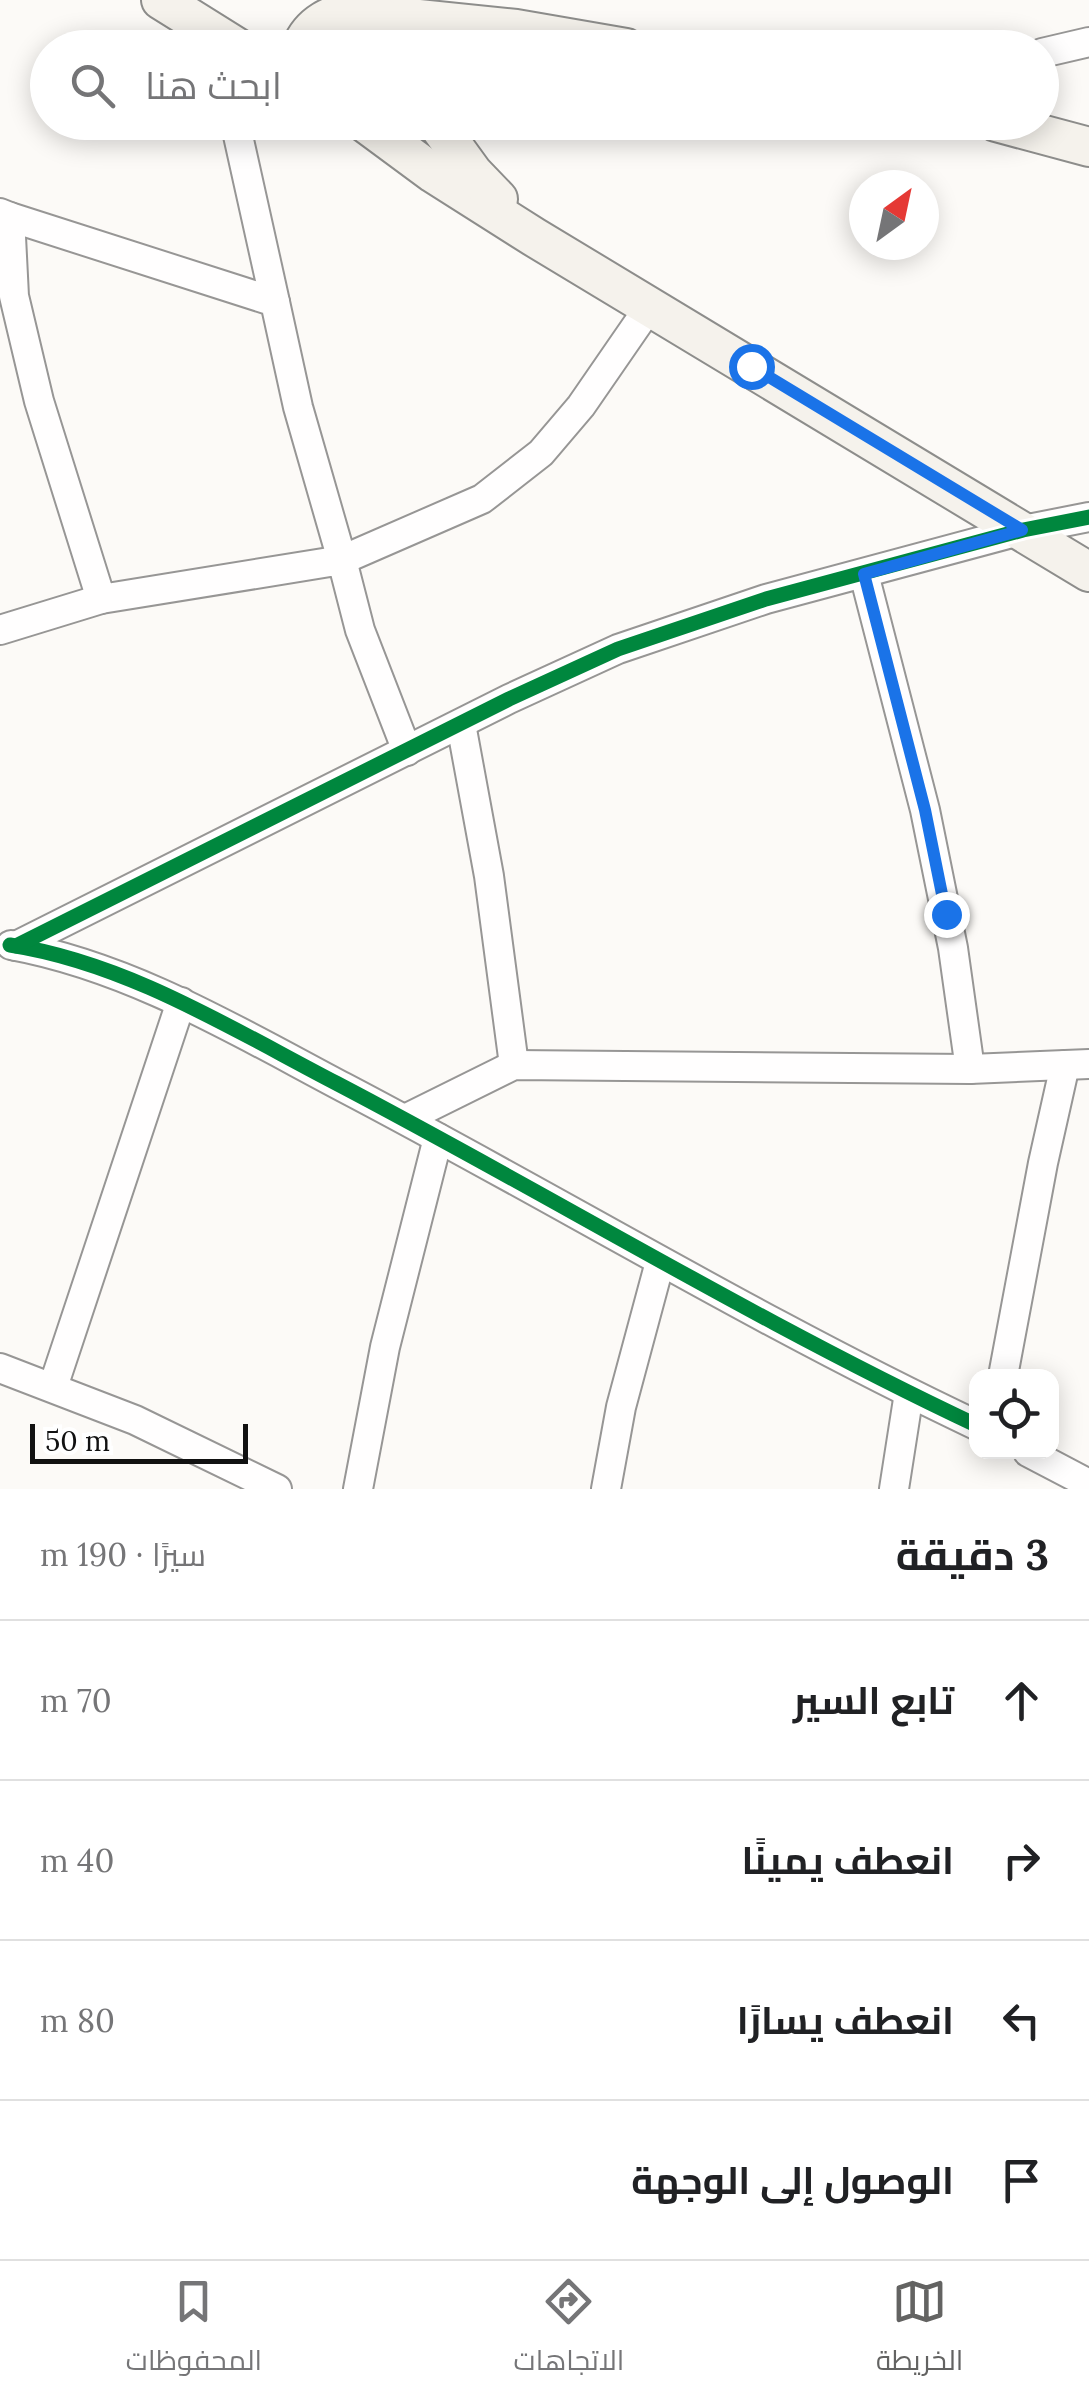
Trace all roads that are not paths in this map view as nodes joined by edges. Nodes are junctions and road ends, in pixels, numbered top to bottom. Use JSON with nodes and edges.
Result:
{"nodes":[{"id":1,"x":160,"y":0,"type":"edge"},
{"id":2,"x":326,"y":4,"type":"edge"},
{"id":3,"x":390,"y":16,"type":"junction"},
{"id":4,"x":205,"y":30,"type":"edge"},
{"id":5,"x":308,"y":30,"type":"edge"},
{"id":6,"x":403,"y":30,"type":"edge"},
{"id":7,"x":506,"y":30,"type":"edge"},
{"id":8,"x":1089,"y":42,"type":"edge"},
{"id":9,"x":1059,"y":49,"type":"edge"},
{"id":10,"x":1059,"y":139,"type":"edge"},
{"id":11,"x":239,"y":140,"type":"edge"},
{"id":12,"x":388,"y":140,"type":"edge"},
{"id":13,"x":449,"y":140,"type":"edge"},
{"id":14,"x":1089,"y":147,"type":"edge"},
{"id":15,"x":5,"y":215,"type":"edge"},
{"id":16,"x":534,"y":237,"type":"junction"},
{"id":17,"x":276,"y":302,"type":"junction"},
{"id":18,"x":650,"y":306,"type":"junction"},
{"id":19,"x":1089,"y":517,"type":"edge"},
{"id":20,"x":1022,"y":530,"type":"junction"},
{"id":21,"x":342,"y":560,"type":"junction"},
{"id":22,"x":1089,"y":572,"type":"edge"},
{"id":23,"x":864,"y":574,"type":"junction"},
{"id":24,"x":100,"y":599,"type":"junction"},
{"id":25,"x":0,"y":630,"type":"edge"},
{"id":26,"x":461,"y":724,"type":"junction"},
{"id":27,"x":408,"y":751,"type":"junction"},
{"id":28,"x":8,"y":944,"type":"edge"},
{"id":29,"x":180,"y":1002,"type":"junction"},
{"id":30,"x":514,"y":1065,"type":"junction"},
{"id":31,"x":1077,"y":1065,"type":"edge"},
{"id":32,"x":970,"y":1069,"type":"junction"},
{"id":33,"x":405,"y":1119,"type":"junction"},
{"id":34,"x":438,"y":1138,"type":"junction"},
{"id":35,"x":660,"y":1262,"type":"junction"},
{"id":36,"x":0,"y":1368,"type":"edge"},
{"id":37,"x":1004,"y":1369,"type":"edge"},
{"id":38,"x":53,"y":1387,"type":"junction"},
{"id":39,"x":908,"y":1393,"type":"junction"},
{"id":40,"x":969,"y":1422,"type":"edge"},
{"id":41,"x":1041,"y":1459,"type":"edge"},
{"id":42,"x":1089,"y":1484,"type":"edge"},
{"id":43,"x":277,"y":1489,"type":"edge"},
{"id":44,"x":358,"y":1489,"type":"edge"},
{"id":45,"x":606,"y":1489,"type":"edge"},
{"id":46,"x":894,"y":1489,"type":"edge"}],
"edges":[{"from":1,"to":4,"type":"main road"},
{"from":2,"to":3,"type":"main road"},
{"from":2,"to":5,"type":"main road"},
{"from":3,"to":6,"type":"main road"},
{"from":3,"to":7,"type":"main road"},
{"from":8,"to":9,"type":"street"},
{"from":10,"to":14,"type":"main road"},
{"from":11,"to":17,"type":"street"},
{"from":12,"to":16,"type":"main road"},
{"from":13,"to":16,"type":"main road"},
{"from":15,"to":17,"type":"street"},
{"from":15,"to":24,"type":"street"},
{"from":16,"to":18,"type":"main road"},
{"from":17,"to":21,"type":"street"},
{"from":18,"to":20,"type":"main road"},
{"from":18,"to":21,"type":"street"},
{"from":19,"to":20,"type":"street"},
{"from":20,"to":22,"type":"main road"},
{"from":20,"to":23,"type":"street"},
{"from":21,"to":24,"type":"street"},
{"from":21,"to":27,"type":"street"},
{"from":23,"to":26,"type":"street"},
{"from":23,"to":32,"type":"street"},
{"from":24,"to":25,"type":"street"},
{"from":26,"to":27,"type":"street"},
{"from":26,"to":30,"type":"street"},
{"from":27,"to":28,"type":"street"},
{"from":28,"to":29,"type":"street"},
{"from":29,"to":33,"type":"street"},
{"from":29,"to":38,"type":"street"},
{"from":30,"to":32,"type":"street"},
{"from":30,"to":33,"type":"street"},
{"from":31,"to":32,"type":"street"},
{"from":31,"to":37,"type":"street"},
{"from":33,"to":34,"type":"street"},
{"from":34,"to":35,"type":"street"},
{"from":34,"to":44,"type":"street"},
{"from":35,"to":39,"type":"street"},
{"from":35,"to":45,"type":"street"},
{"from":36,"to":38,"type":"street"},
{"from":38,"to":43,"type":"street"},
{"from":39,"to":40,"type":"street"},
{"from":39,"to":46,"type":"street"},
{"from":41,"to":42,"type":"street"}]}
